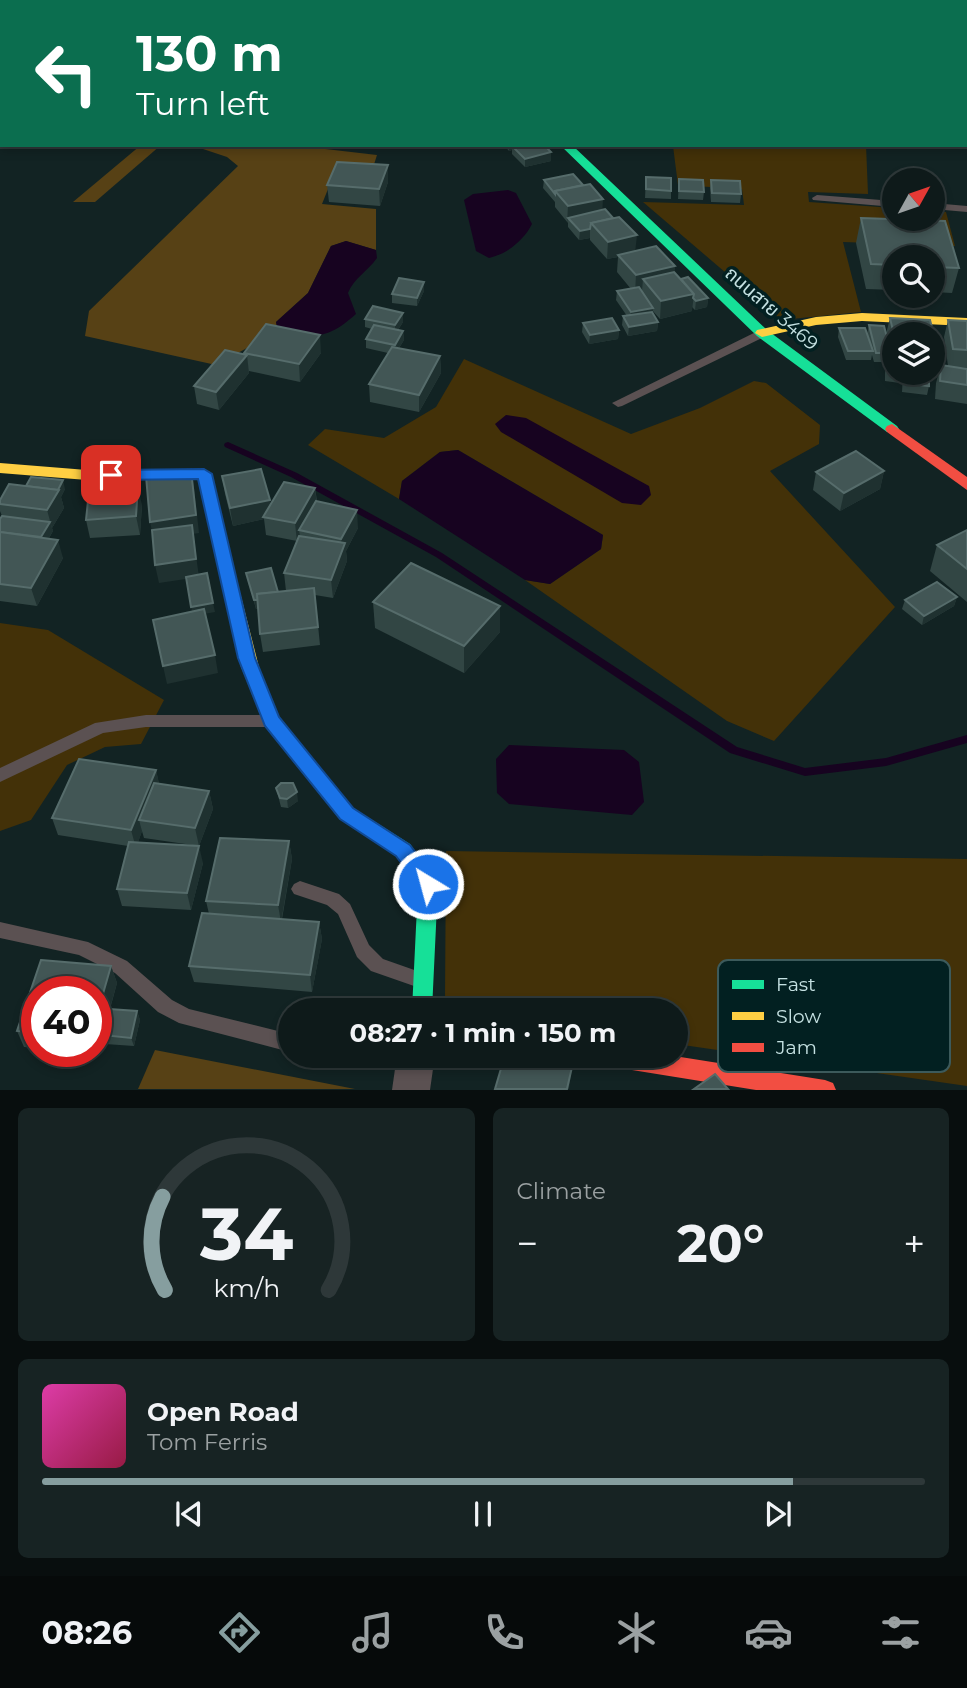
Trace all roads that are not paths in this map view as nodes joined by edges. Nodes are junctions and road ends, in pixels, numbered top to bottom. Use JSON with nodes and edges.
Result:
{"nodes":[{"id":1,"x":567,"y":147,"type":"edge"},
{"id":2,"x":817,"y":198,"type":"dead end"},
{"id":3,"x":882,"y":203,"type":"edge"},
{"id":4,"x":945,"y":207,"type":"edge"},
{"id":5,"x":967,"y":209,"type":"edge"},
{"id":6,"x":967,"y":323,"type":"edge"},
{"id":7,"x":762,"y":333,"type":"junction"},
{"id":8,"x":618,"y":403,"type":"dead end"},
{"id":9,"x":0,"y":468,"type":"edge"},
{"id":10,"x":967,"y":485,"type":"edge"},
{"id":11,"x":272,"y":721,"type":"junction"},
{"id":12,"x":0,"y":775,"type":"edge"},
{"id":13,"x":299,"y":888,"type":"dead end"},
{"id":14,"x":0,"y":930,"type":"edge"},
{"id":15,"x":425,"y":982,"type":"junction"},
{"id":16,"x":423,"y":998,"type":"edge"},
{"id":17,"x":278,"y":1041,"type":"edge"},
{"id":18,"x":684,"y":1068,"type":"edge"},
{"id":19,"x":825,"y":1090,"type":"edge"}],
"edges":[{"from":1,"to":7,"type":"street","name":"ถนนสาย 3469"},
{"from":2,"to":3,"type":"lane"},
{"from":4,"to":5,"type":"lane"},
{"from":6,"to":7,"type":"street"},
{"from":7,"to":8,"type":"lane"},
{"from":7,"to":10,"type":"street","name":"ถนนสาย 3469"},
{"from":9,"to":11,"type":"street"},
{"from":11,"to":12,"type":"lane"},
{"from":11,"to":15,"type":"street"},
{"from":13,"to":15,"type":"lane"},
{"from":14,"to":17,"type":"lane"},
{"from":15,"to":16,"type":"street"},
{"from":18,"to":19,"type":"street"}]}
